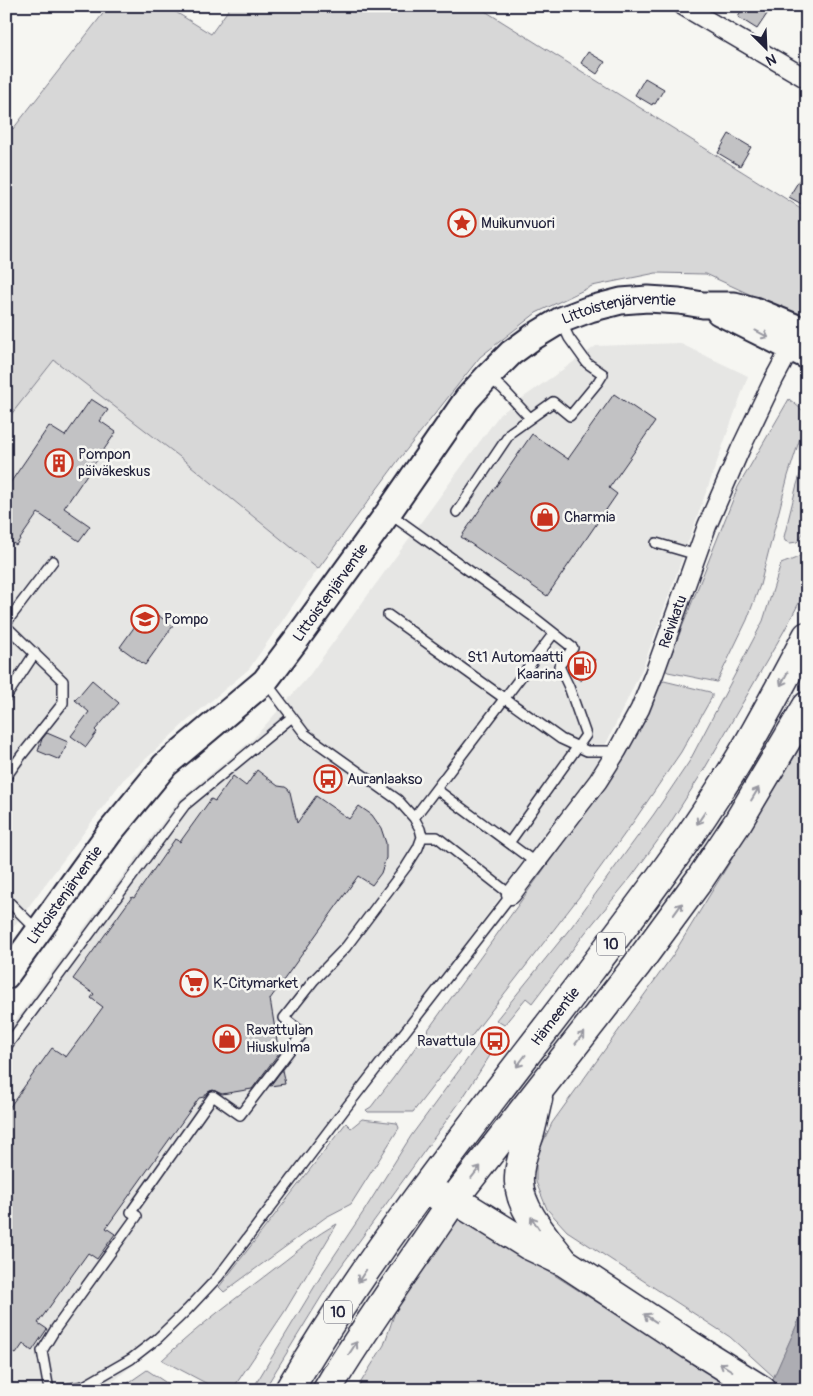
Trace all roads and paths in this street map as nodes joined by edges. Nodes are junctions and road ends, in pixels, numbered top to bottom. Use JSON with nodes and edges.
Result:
{"nodes":[{"id":1,"x":683,"y":6,"type":"edge"},
{"id":2,"x":807,"y":79,"type":"edge"},
{"id":3,"x":561,"y":320,"type":"junction"},
{"id":4,"x":801,"y":341,"type":"edge"},
{"id":5,"x":488,"y":376,"type":"junction"},
{"id":6,"x":530,"y":418,"type":"junction"},
{"id":7,"x":388,"y":512,"type":"junction"},
{"id":8,"x":457,"y":512,"type":"dead end"},
{"id":9,"x":656,"y":543,"type":"dead end"},
{"id":10,"x":697,"y":556,"type":"junction"},
{"id":11,"x":53,"y":561,"type":"dead end"},
{"id":12,"x":388,"y":615,"type":"dead end"},
{"id":13,"x":6,"y":624,"type":"edge"},
{"id":14,"x":554,"y":633,"type":"junction"},
{"id":15,"x":807,"y":636,"type":"edge"},
{"id":16,"x":36,"y":653,"type":"junction"},
{"id":17,"x":265,"y":681,"type":"junction"},
{"id":18,"x":6,"y":697,"type":"edge"},
{"id":19,"x":504,"y":698,"type":"junction"},
{"id":20,"x":807,"y":706,"type":"edge"},
{"id":21,"x":292,"y":717,"type":"junction"},
{"id":22,"x":578,"y":746,"type":"junction"},
{"id":23,"x":617,"y":751,"type":"junction"},
{"id":24,"x":6,"y":777,"type":"edge"},
{"id":25,"x":436,"y":789,"type":"junction"},
{"id":26,"x":414,"y":818,"type":"junction"},
{"id":27,"x":422,"y":837,"type":"junction"},
{"id":28,"x":509,"y":843,"type":"junction"},
{"id":29,"x":536,"y":862,"type":"junction"},
{"id":30,"x":511,"y":895,"type":"junction"},
{"id":31,"x":6,"y":899,"type":"edge"},
{"id":32,"x":39,"y":932,"type":"junction"},
{"id":33,"x":6,"y":976,"type":"edge"},
{"id":34,"x":6,"y":1047,"type":"edge"},
{"id":35,"x":540,"y":1091,"type":"junction"},
{"id":36,"x":420,"y":1196,"type":"junction"},
{"id":37,"x":454,"y":1199,"type":"junction"},
{"id":38,"x":564,"y":1262,"type":"junction"},
{"id":39,"x":50,"y":1390,"type":"edge"},
{"id":40,"x":60,"y":1390,"type":"edge"},
{"id":41,"x":289,"y":1390,"type":"edge"},
{"id":42,"x":328,"y":1390,"type":"edge"},
{"id":43,"x":762,"y":1390,"type":"edge"}],
"edges":[{"from":1,"to":2,"type":"street"},
{"from":3,"to":4,"type":"street","name":"Littoistenjärventie"},
{"from":3,"to":5,"type":"street","name":"Littoistenjärventie"},
{"from":3,"to":6,"type":"lane"},
{"from":4,"to":10,"type":"street","name":"Reivikatu"},
{"from":5,"to":6,"type":"lane"},
{"from":5,"to":7,"type":"street","name":"Littoistenjärventie"},
{"from":6,"to":8,"type":"lane"},
{"from":7,"to":14,"type":"lane"},
{"from":7,"to":17,"type":"street","name":"Littoistenjärventie"},
{"from":9,"to":10,"type":"lane"},
{"from":10,"to":23,"type":"street","name":"Reivikatu"},
{"from":11,"to":13,"type":"lane"},
{"from":12,"to":19,"type":"lane"},
{"from":13,"to":16,"type":"lane"},
{"from":14,"to":19,"type":"lane"},
{"from":14,"to":22,"type":"lane"},
{"from":15,"to":36,"type":"highway","name":"Hämeentie","number":"10","one_way":true},
{"from":16,"to":18,"type":"lane"},
{"from":16,"to":24,"type":"lane"},
{"from":17,"to":21,"type":"lane"},
{"from":17,"to":32,"type":"street","name":"Littoistenjärventie"},
{"from":19,"to":22,"type":"lane"},
{"from":19,"to":25,"type":"lane"},
{"from":35,"to":20,"type":"highway","number":"10","one_way":true},
{"from":21,"to":26,"type":"lane"},
{"from":21,"to":34,"type":"lane"},
{"from":22,"to":23,"type":"lane"},
{"from":22,"to":28,"type":"lane"},
{"from":23,"to":29,"type":"street","name":"Reivikatu"},
{"from":25,"to":26,"type":"lane"},
{"from":25,"to":28,"type":"lane"},
{"from":26,"to":27,"type":"lane"},
{"from":27,"to":30,"type":"lane"},
{"from":27,"to":39,"type":"lane"},
{"from":28,"to":29,"type":"lane"},
{"from":29,"to":30,"type":"street","name":"Reivikatu"},
{"from":30,"to":40,"type":"lane"},
{"from":31,"to":32,"type":"lane"},
{"from":32,"to":33,"type":"street","name":"Littoistenjärventie"},
{"from":37,"to":35,"type":"highway","number":"10","one_way":true},
{"from":38,"to":35,"type":"highway","one_way":true},
{"from":36,"to":37,"type":"highway"},
{"from":36,"to":41,"type":"highway","name":"Hämeentie","number":"10","one_way":true},
{"from":37,"to":38,"type":"highway"},
{"from":42,"to":37,"type":"highway","number":"10","one_way":true},
{"from":43,"to":38,"type":"highway","one_way":true}]}
